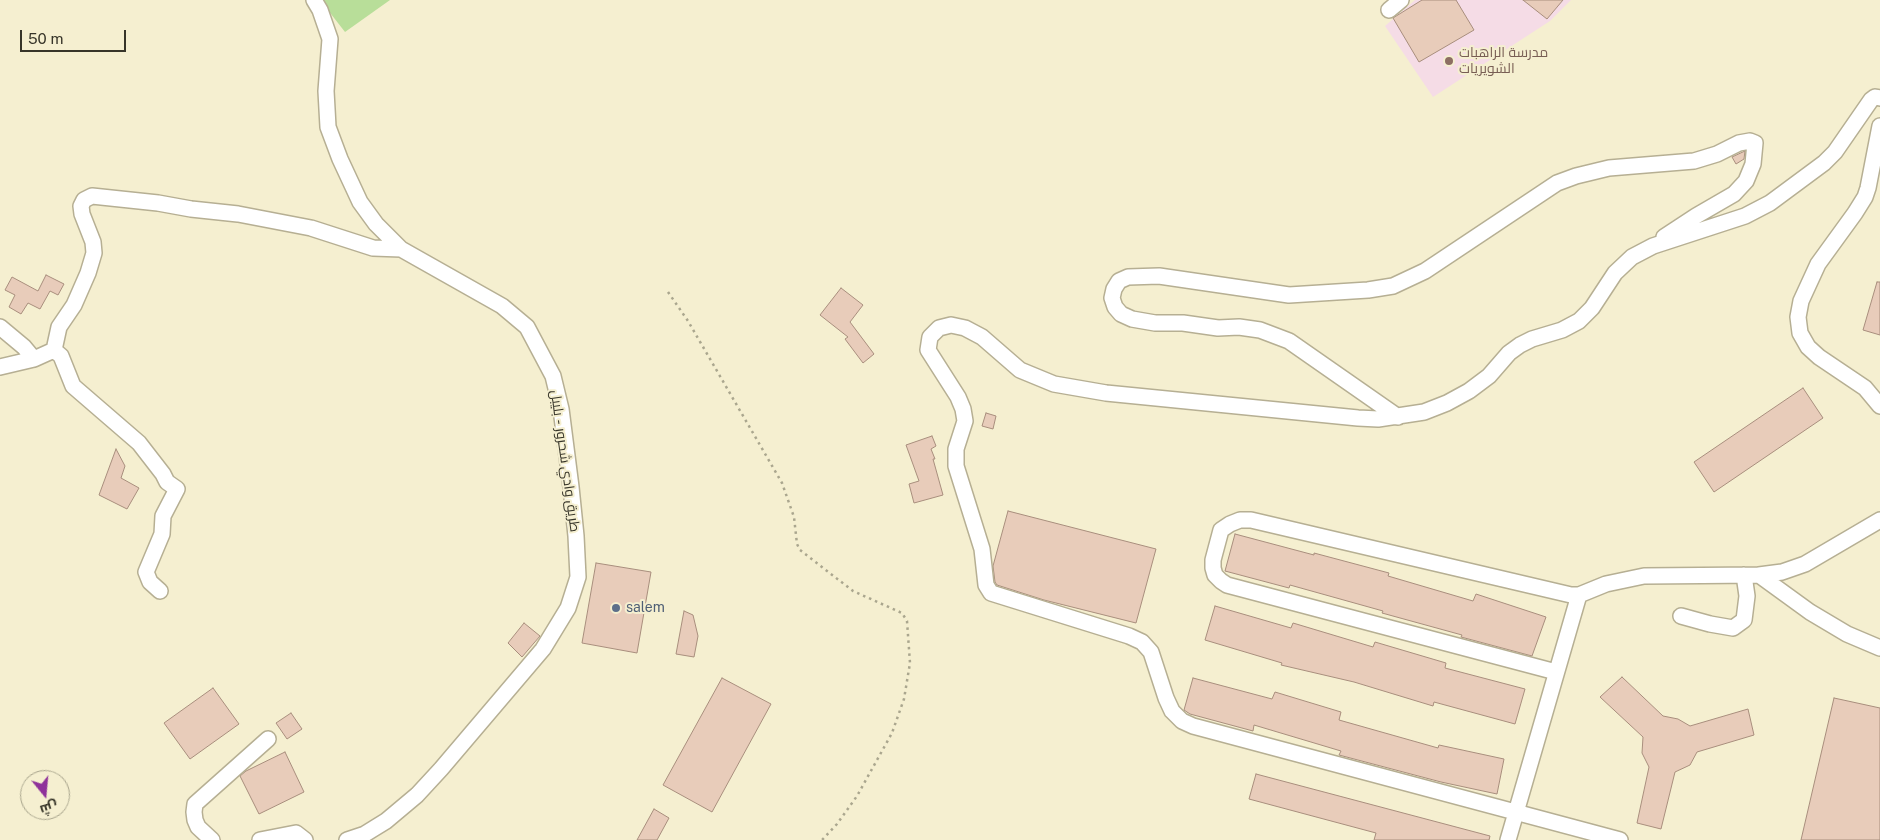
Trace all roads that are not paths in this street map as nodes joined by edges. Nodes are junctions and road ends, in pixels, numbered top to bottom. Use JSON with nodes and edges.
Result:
{"nodes":[{"id":1,"x":314,"y":0,"type":"edge"},
{"id":2,"x":1401,"y":0,"type":"edge"},
{"id":3,"x":1389,"y":10,"type":"dead end"},
{"id":4,"x":1880,"y":98,"type":"edge"},
{"id":5,"x":1880,"y":126,"type":"edge"},
{"id":6,"x":1653,"y":246,"type":"junction"},
{"id":7,"x":401,"y":248,"type":"junction"},
{"id":8,"x":0,"y":327,"type":"edge"},
{"id":9,"x":54,"y":350,"type":"junction"},
{"id":10,"x":34,"y":359,"type":"junction"},
{"id":11,"x":0,"y":367,"type":"edge"},
{"id":12,"x":1880,"y":406,"type":"edge"},
{"id":13,"x":1398,"y":417,"type":"junction"},
{"id":14,"x":1880,"y":520,"type":"edge"},
{"id":15,"x":1752,"y":575,"type":"junction"},
{"id":16,"x":160,"y":591,"type":"dead end"},
{"id":17,"x":1580,"y":595,"type":"junction"},
{"id":18,"x":1681,"y":616,"type":"dead end"},
{"id":19,"x":1880,"y":648,"type":"edge"},
{"id":20,"x":1556,"y":672,"type":"junction"},
{"id":21,"x":268,"y":739,"type":"dead end"},
{"id":22,"x":1516,"y":812,"type":"junction"},
{"id":23,"x":212,"y":840,"type":"edge"},
{"id":24,"x":260,"y":840,"type":"edge"},
{"id":25,"x":305,"y":840,"type":"edge"},
{"id":26,"x":347,"y":840,"type":"edge"},
{"id":27,"x":1508,"y":840,"type":"edge"},
{"id":28,"x":1620,"y":840,"type":"edge"}],
"edges":[{"from":1,"to":7,"type":"street","name":"طريق وادي شحرور - بليبل"},
{"from":2,"to":3,"type":"street"},
{"from":4,"to":6,"type":"street"},
{"from":5,"to":12,"type":"street"},
{"from":6,"to":13,"type":"street"},
{"from":6,"to":13,"type":"street"},
{"from":7,"to":9,"type":"street"},
{"from":7,"to":26,"type":"street","name":"طريق وادي شحرور - بليبل"},
{"from":8,"to":10,"type":"street"},
{"from":9,"to":10,"type":"street"},
{"from":9,"to":16,"type":"street"},
{"from":10,"to":11,"type":"street"},
{"from":13,"to":22,"type":"street"},
{"from":14,"to":15,"type":"street"},
{"from":15,"to":17,"type":"street"},
{"from":15,"to":18,"type":"street"},
{"from":15,"to":19,"type":"street"},
{"from":17,"to":20,"type":"street"},
{"from":17,"to":20,"type":"street"},
{"from":20,"to":22,"type":"street"},
{"from":21,"to":23,"type":"street"},
{"from":22,"to":27,"type":"street"},
{"from":22,"to":28,"type":"street"},
{"from":24,"to":25,"type":"street"}]}
